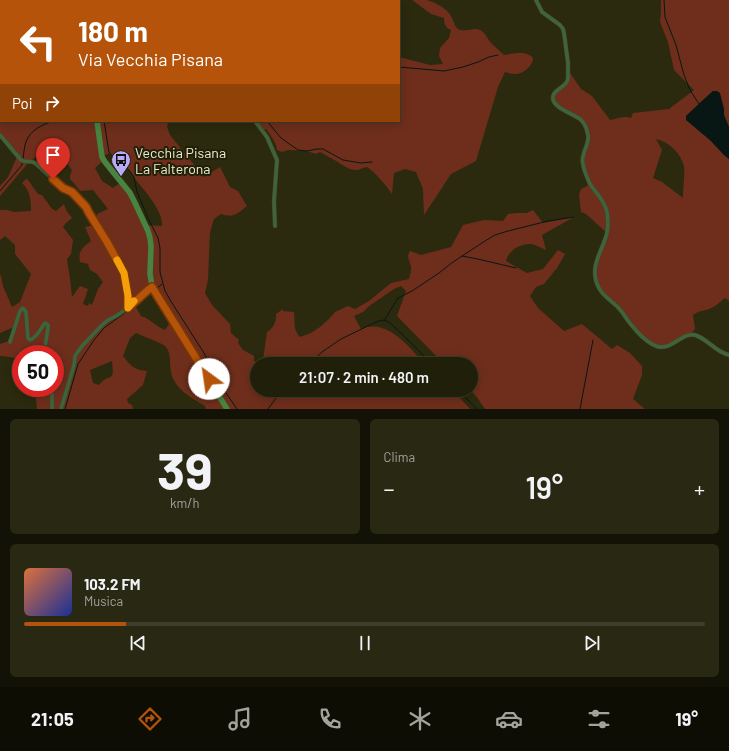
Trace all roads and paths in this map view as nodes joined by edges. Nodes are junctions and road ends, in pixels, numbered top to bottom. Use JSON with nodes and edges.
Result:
{"nodes":[{"id":1,"x":536,"y":0,"type":"edge"},
{"id":2,"x":97,"y":122,"type":"edge"},
{"id":3,"x":256,"y":122,"type":"edge"},
{"id":4,"x":0,"y":135,"type":"edge"},
{"id":5,"x":275,"y":226,"type":"dead end"},
{"id":6,"x":152,"y":287,"type":"junction"},
{"id":7,"x":128,"y":308,"type":"junction"},
{"id":8,"x":10,"y":342,"type":"dead end"},
{"id":9,"x":45,"y":345,"type":"edge"},
{"id":10,"x":729,"y":355,"type":"edge"},
{"id":11,"x":52,"y":397,"type":"edge"},
{"id":12,"x":52,"y":409,"type":"edge"},
{"id":13,"x":61,"y":409,"type":"edge"},
{"id":14,"x":227,"y":409,"type":"edge"}],
"edges":[{"from":1,"to":10,"type":"street"},
{"from":2,"to":6,"type":"main road"},
{"from":3,"to":5,"type":"street"},
{"from":4,"to":7,"type":"street"},
{"from":6,"to":7,"type":"street"},
{"from":6,"to":14,"type":"main road"},
{"from":7,"to":13,"type":"street"},
{"from":8,"to":9,"type":"street"},
{"from":11,"to":12,"type":"street"}]}
